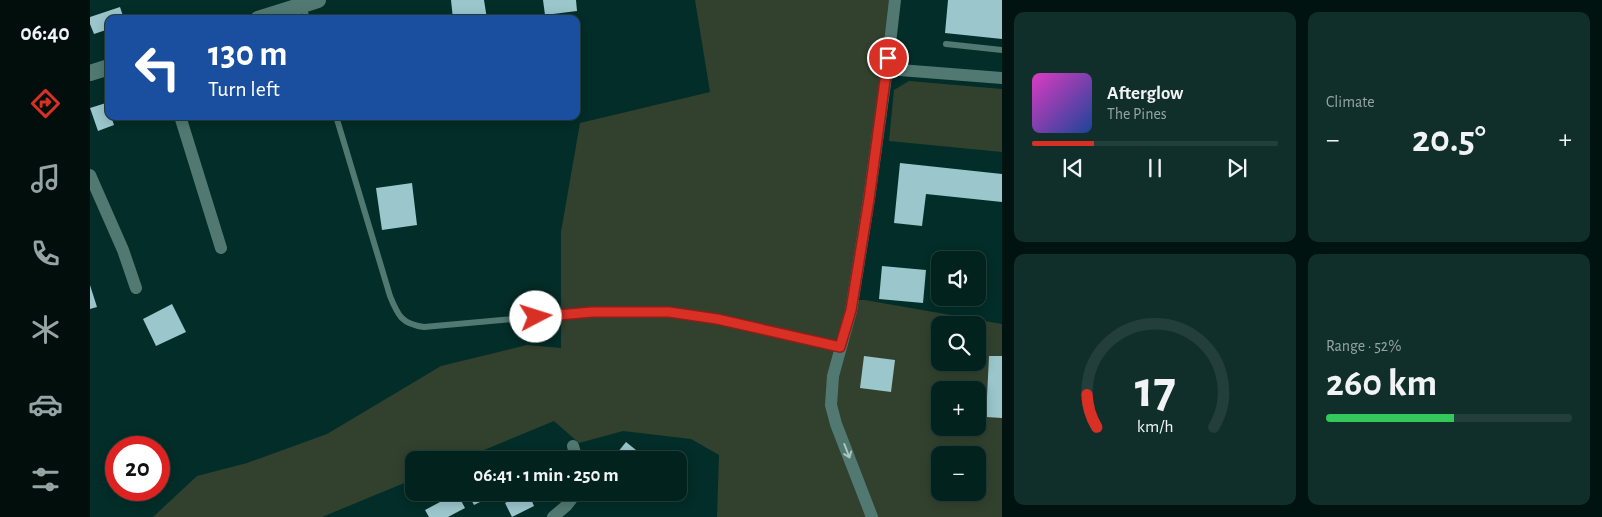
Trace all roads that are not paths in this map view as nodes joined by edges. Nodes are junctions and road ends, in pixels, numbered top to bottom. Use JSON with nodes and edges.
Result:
{"nodes":[{"id":1,"x":895,"y":0,"type":"edge"},
{"id":2,"x":309,"y":8,"type":"edge"},
{"id":3,"x":277,"y":15,"type":"edge"},
{"id":4,"x":946,"y":44,"type":"dead end"},
{"id":5,"x":1002,"y":50,"type":"edge"},
{"id":6,"x":105,"y":68,"type":"edge"},
{"id":7,"x":887,"y":68,"type":"junction"},
{"id":8,"x":90,"y":73,"type":"edge"},
{"id":9,"x":1002,"y":78,"type":"edge"},
{"id":10,"x":181,"y":120,"type":"edge"},
{"id":11,"x":337,"y":120,"type":"edge"},
{"id":12,"x":90,"y":175,"type":"edge"},
{"id":13,"x":222,"y":248,"type":"dead end"},
{"id":14,"x":136,"y":288,"type":"dead end"},
{"id":15,"x":840,"y":347,"type":"junction"},
{"id":16,"x":573,"y":446,"type":"dead end"},
{"id":17,"x":574,"y":451,"type":"edge"},
{"id":18,"x":570,"y":501,"type":"edge"},
{"id":19,"x":553,"y":517,"type":"edge"},
{"id":20,"x":872,"y":517,"type":"edge"}],
"edges":[{"from":1,"to":7,"type":"street"},
{"from":2,"to":3,"type":"street"},
{"from":4,"to":5,"type":"lane"},
{"from":6,"to":8,"type":"street"},
{"from":7,"to":9,"type":"street"},
{"from":7,"to":15,"type":"street"},
{"from":10,"to":13,"type":"street"},
{"from":11,"to":15,"type":"lane"},
{"from":12,"to":14,"type":"street"},
{"from":15,"to":20,"type":"street","one_way":true},
{"from":16,"to":17,"type":"street"},
{"from":18,"to":19,"type":"street"}]}
